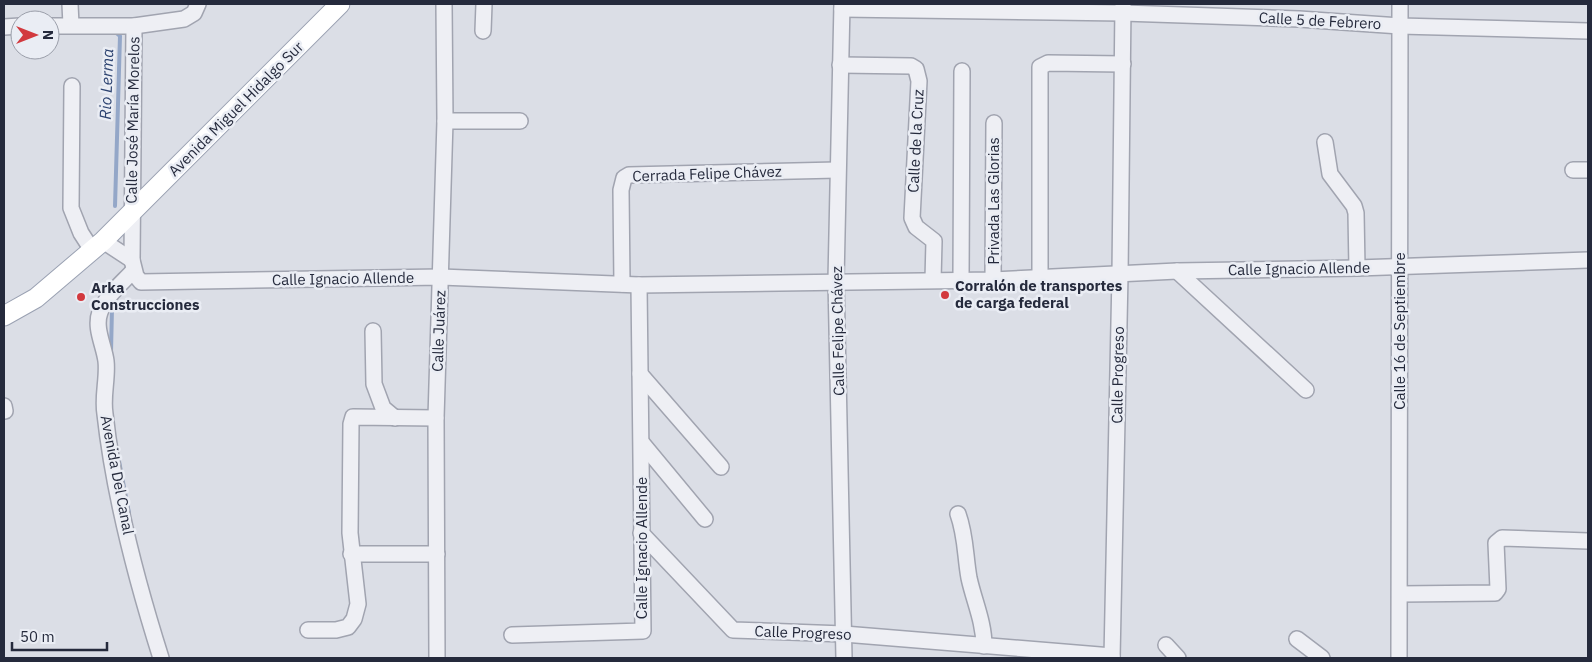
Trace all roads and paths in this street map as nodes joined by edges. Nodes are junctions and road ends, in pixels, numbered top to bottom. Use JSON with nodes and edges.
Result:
{"nodes":[{"id":1,"x":70,"y":4,"type":"edge"},
{"id":2,"x":198,"y":4,"type":"edge"},
{"id":3,"x":340,"y":4,"type":"edge"},
{"id":4,"x":444,"y":4,"type":"edge"},
{"id":5,"x":484,"y":4,"type":"edge"},
{"id":6,"x":1400,"y":4,"type":"edge"},
{"id":7,"x":842,"y":6,"type":"edge"},
{"id":8,"x":1123,"y":8,"type":"edge"},
{"id":9,"x":1299,"y":11,"type":"edge"},
{"id":10,"x":323,"y":13,"type":"edge"},
{"id":11,"x":71,"y":25,"type":"junction"},
{"id":12,"x":60,"y":26,"type":"edge"},
{"id":13,"x":134,"y":26,"type":"junction"},
{"id":14,"x":1400,"y":26,"type":"junction"},
{"id":15,"x":483,"y":31,"type":"dead end"},
{"id":16,"x":1588,"y":31,"type":"edge"},
{"id":17,"x":1123,"y":64,"type":"junction"},
{"id":18,"x":840,"y":65,"type":"junction"},
{"id":19,"x":962,"y":72,"type":"dead end"},
{"id":20,"x":72,"y":86,"type":"dead end"},
{"id":21,"x":445,"y":121,"type":"junction"},
{"id":22,"x":520,"y":122,"type":"dead end"},
{"id":23,"x":994,"y":123,"type":"dead end"},
{"id":24,"x":1325,"y":142,"type":"dead end"},
{"id":25,"x":837,"y":170,"type":"junction"},
{"id":26,"x":132,"y":214,"type":"junction"},
{"id":27,"x":98,"y":246,"type":"junction"},
{"id":28,"x":1588,"y":260,"type":"edge"},
{"id":29,"x":1401,"y":267,"type":"junction"},
{"id":30,"x":1357,"y":268,"type":"junction"},
{"id":31,"x":134,"y":270,"type":"junction"},
{"id":32,"x":1178,"y":272,"type":"junction"},
{"id":33,"x":1120,"y":275,"type":"junction"},
{"id":34,"x":441,"y":277,"type":"junction"},
{"id":35,"x":1040,"y":278,"type":"junction"},
{"id":36,"x":836,"y":280,"type":"junction"},
{"id":37,"x":933,"y":280,"type":"junction"},
{"id":38,"x":961,"y":280,"type":"junction"},
{"id":39,"x":993,"y":280,"type":"junction"},
{"id":40,"x":622,"y":284,"type":"junction"},
{"id":41,"x":639,"y":285,"type":"junction"},
{"id":42,"x":4,"y":316,"type":"edge"},
{"id":43,"x":373,"y":331,"type":"dead end"},
{"id":44,"x":640,"y":374,"type":"junction"},
{"id":45,"x":1306,"y":390,"type":"dead end"},
{"id":46,"x":395,"y":418,"type":"junction"},
{"id":47,"x":436,"y":418,"type":"junction"},
{"id":48,"x":642,"y":443,"type":"junction"},
{"id":49,"x":721,"y":467,"type":"dead end"},
{"id":50,"x":958,"y":514,"type":"dead end"},
{"id":51,"x":705,"y":520,"type":"dead end"},
{"id":52,"x":641,"y":533,"type":"junction"},
{"id":53,"x":1588,"y":541,"type":"edge"},
{"id":54,"x":352,"y":554,"type":"junction"},
{"id":55,"x":437,"y":554,"type":"junction"},
{"id":56,"x":1400,"y":594,"type":"junction"},
{"id":57,"x":308,"y":630,"type":"dead end"},
{"id":58,"x":844,"y":634,"type":"junction"},
{"id":59,"x":512,"y":635,"type":"dead end"},
{"id":60,"x":1297,"y":639,"type":"dead end"},
{"id":61,"x":1166,"y":645,"type":"dead end"},
{"id":62,"x":984,"y":646,"type":"junction"},
{"id":63,"x":1112,"y":657,"type":"edge"},
{"id":64,"x":161,"y":658,"type":"edge"},
{"id":65,"x":437,"y":658,"type":"edge"},
{"id":66,"x":844,"y":658,"type":"edge"},
{"id":67,"x":1178,"y":658,"type":"edge"},
{"id":68,"x":1322,"y":658,"type":"edge"},
{"id":69,"x":1399,"y":658,"type":"edge"}],
"edges":[{"from":1,"to":11,"type":"street"},
{"from":2,"to":13,"type":"street"},
{"from":3,"to":10,"type":"main road","name":"Avenida Miguel Hidalgo Sur"},
{"from":4,"to":21,"type":"street","name":"Calle Juárez"},
{"from":5,"to":15,"type":"street"},
{"from":6,"to":14,"type":"street","name":"Calle 16 de Septiembre"},
{"from":7,"to":8,"type":"street","name":"Calle 5 de Febrero"},
{"from":7,"to":18,"type":"street","name":"Calle Felipe Chávez"},
{"from":8,"to":9,"type":"street","name":"Calle 5 de Febrero"},
{"from":8,"to":17,"type":"street","name":"Calle Progreso"},
{"from":9,"to":14,"type":"street","name":"Calle 5 de Febrero"},
{"from":10,"to":26,"type":"main road","name":"Avenida Miguel Hidalgo Sur"},
{"from":11,"to":12,"type":"street"},
{"from":11,"to":13,"type":"street"},
{"from":13,"to":26,"type":"street","name":"Calle José María Morelos"},
{"from":14,"to":16,"type":"street","name":"Calle 5 de Febrero"},
{"from":14,"to":29,"type":"street","name":"Calle 16 de Septiembre"},
{"from":17,"to":33,"type":"street","name":"Calle Progreso"},
{"from":17,"to":35,"type":"street"},
{"from":18,"to":25,"type":"street","name":"Calle Felipe Chávez"},
{"from":18,"to":37,"type":"street","name":"Calle de la Cruz"},
{"from":19,"to":38,"type":"street"},
{"from":20,"to":27,"type":"street"},
{"from":21,"to":22,"type":"street"},
{"from":21,"to":34,"type":"street","name":"Calle Juárez"},
{"from":23,"to":39,"type":"street","name":"Privada Las Glorias"},
{"from":24,"to":30,"type":"street"},
{"from":25,"to":36,"type":"street","name":"Calle Felipe Chávez"},
{"from":25,"to":40,"type":"street","name":"Cerrada Felipe Chávez"},
{"from":26,"to":27,"type":"main road","name":"Avenida Miguel Hidalgo Sur"},
{"from":26,"to":31,"type":"street","name":"Calle José María Morelos"},
{"from":27,"to":31,"type":"street"},
{"from":27,"to":42,"type":"main road","name":"Avenida Miguel Hidalgo Sur"},
{"from":28,"to":29,"type":"street","name":"Calle Ignacio Allende"},
{"from":29,"to":30,"type":"street","name":"Calle Ignacio Allende"},
{"from":29,"to":56,"type":"street","name":"Calle 16 de Septiembre"},
{"from":30,"to":32,"type":"street","name":"Calle Ignacio Allende"},
{"from":31,"to":34,"type":"street","name":"Calle Ignacio Allende"},
{"from":31,"to":64,"type":"street","name":"Avenida Del Canal"},
{"from":32,"to":33,"type":"street","name":"Calle Ignacio Allende"},
{"from":32,"to":45,"type":"street"},
{"from":33,"to":35,"type":"street","name":"Calle Ignacio Allende"},
{"from":33,"to":63,"type":"street","name":"Calle Progreso"},
{"from":34,"to":40,"type":"street","name":"Calle Ignacio Allende"},
{"from":34,"to":47,"type":"street","name":"Calle Juárez"},
{"from":35,"to":39,"type":"street","name":"Calle Ignacio Allende"},
{"from":36,"to":37,"type":"street","name":"Calle Ignacio Allende"},
{"from":36,"to":41,"type":"street","name":"Calle Ignacio Allende"},
{"from":36,"to":58,"type":"street","name":"Calle Felipe Chávez"},
{"from":37,"to":38,"type":"street","name":"Calle Ignacio Allende"},
{"from":38,"to":39,"type":"street","name":"Calle Ignacio Allende"},
{"from":40,"to":41,"type":"street","name":"Calle Ignacio Allende"},
{"from":41,"to":44,"type":"street","name":"Calle Ignacio Allende"},
{"from":43,"to":46,"type":"street"},
{"from":44,"to":48,"type":"street","name":"Calle Ignacio Allende"},
{"from":44,"to":49,"type":"street"},
{"from":46,"to":47,"type":"street"},
{"from":46,"to":54,"type":"street"},
{"from":47,"to":55,"type":"street","name":"Calle Juárez"},
{"from":48,"to":51,"type":"street"},
{"from":48,"to":52,"type":"street","name":"Calle Ignacio Allende"},
{"from":50,"to":62,"type":"street"},
{"from":52,"to":58,"type":"street","name":"Calle Progreso"},
{"from":52,"to":59,"type":"street","name":"Calle Ignacio Allende"},
{"from":53,"to":56,"type":"street"},
{"from":54,"to":55,"type":"street"},
{"from":54,"to":57,"type":"street"},
{"from":55,"to":65,"type":"street","name":"Calle Juárez"},
{"from":56,"to":69,"type":"street","name":"Calle 16 de Septiembre"},
{"from":58,"to":62,"type":"street","name":"Calle Progreso"},
{"from":58,"to":66,"type":"street","name":"Calle Felipe Chávez"},
{"from":60,"to":68,"type":"street"},
{"from":61,"to":67,"type":"street"},
{"from":62,"to":63,"type":"street","name":"Calle Progreso"}]}
